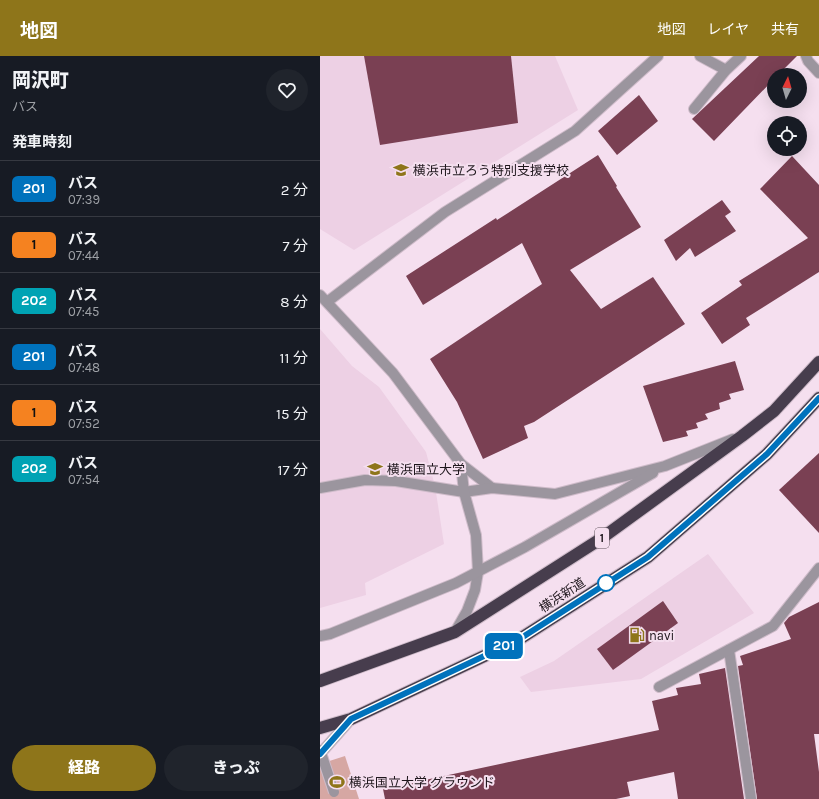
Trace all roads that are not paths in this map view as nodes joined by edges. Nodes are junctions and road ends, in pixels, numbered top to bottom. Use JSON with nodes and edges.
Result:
{"nodes":[{"id":1,"x":658,"y":56,"type":"edge"},
{"id":2,"x":700,"y":56,"type":"edge"},
{"id":3,"x":741,"y":56,"type":"edge"},
{"id":4,"x":806,"y":56,"type":"edge"},
{"id":5,"x":726,"y":70,"type":"junction"},
{"id":6,"x":819,"y":73,"type":"edge"},
{"id":7,"x":694,"y":109,"type":"dead end"},
{"id":8,"x":323,"y":299,"type":"edge"},
{"id":9,"x":819,"y":362,"type":"edge"},
{"id":10,"x":819,"y":398,"type":"edge"},
{"id":11,"x":742,"y":436,"type":"junction"},
{"id":12,"x":462,"y":464,"type":"junction"},
{"id":13,"x":665,"y":466,"type":"junction"},
{"id":14,"x":320,"y":488,"type":"edge"},
{"id":15,"x":492,"y":488,"type":"junction"},
{"id":16,"x":464,"y":492,"type":"junction"},
{"id":17,"x":819,"y":568,"type":"edge"},
{"id":18,"x":478,"y":572,"type":"junction"},
{"id":19,"x":455,"y":632,"type":"junction"},
{"id":20,"x":320,"y":636,"type":"edge"},
{"id":21,"x":729,"y":650,"type":"junction"},
{"id":22,"x":320,"y":681,"type":"edge"},
{"id":23,"x":659,"y":687,"type":"dead end"},
{"id":24,"x":351,"y":719,"type":"junction"},
{"id":25,"x":320,"y":728,"type":"edge"},
{"id":26,"x":320,"y":750,"type":"edge"},
{"id":27,"x":320,"y":754,"type":"edge"},
{"id":28,"x":335,"y":796,"type":"edge"},
{"id":29,"x":751,"y":799,"type":"edge"}],
"edges":[{"from":1,"to":8,"type":"street"},
{"from":2,"to":5,"type":"street"},
{"from":3,"to":5,"type":"street"},
{"from":4,"to":6,"type":"street"},
{"from":5,"to":7,"type":"street"},
{"from":8,"to":12,"type":"street"},
{"from":9,"to":11,"type":"highway","name":"横浜新道","number":"1"},
{"from":10,"to":24,"type":"highway","name":"横浜新道"},
{"from":11,"to":13,"type":"street"},
{"from":11,"to":19,"type":"highway","name":"横浜新道","number":"1"},
{"from":12,"to":15,"type":"street"},
{"from":12,"to":16,"type":"street"},
{"from":13,"to":15,"type":"street"},
{"from":13,"to":18,"type":"street"},
{"from":14,"to":16,"type":"street"},
{"from":15,"to":16,"type":"street"},
{"from":16,"to":18,"type":"street"},
{"from":17,"to":21,"type":"street"},
{"from":18,"to":19,"type":"street"},
{"from":18,"to":20,"type":"street"},
{"from":19,"to":22,"type":"highway","name":"横浜新道","number":"1"},
{"from":21,"to":23,"type":"street"},
{"from":21,"to":29,"type":"street"},
{"from":24,"to":25,"type":"highway","name":"横浜新道"},
{"from":24,"to":27,"type":"street"},
{"from":26,"to":28,"type":"street","bridge":true}]}
